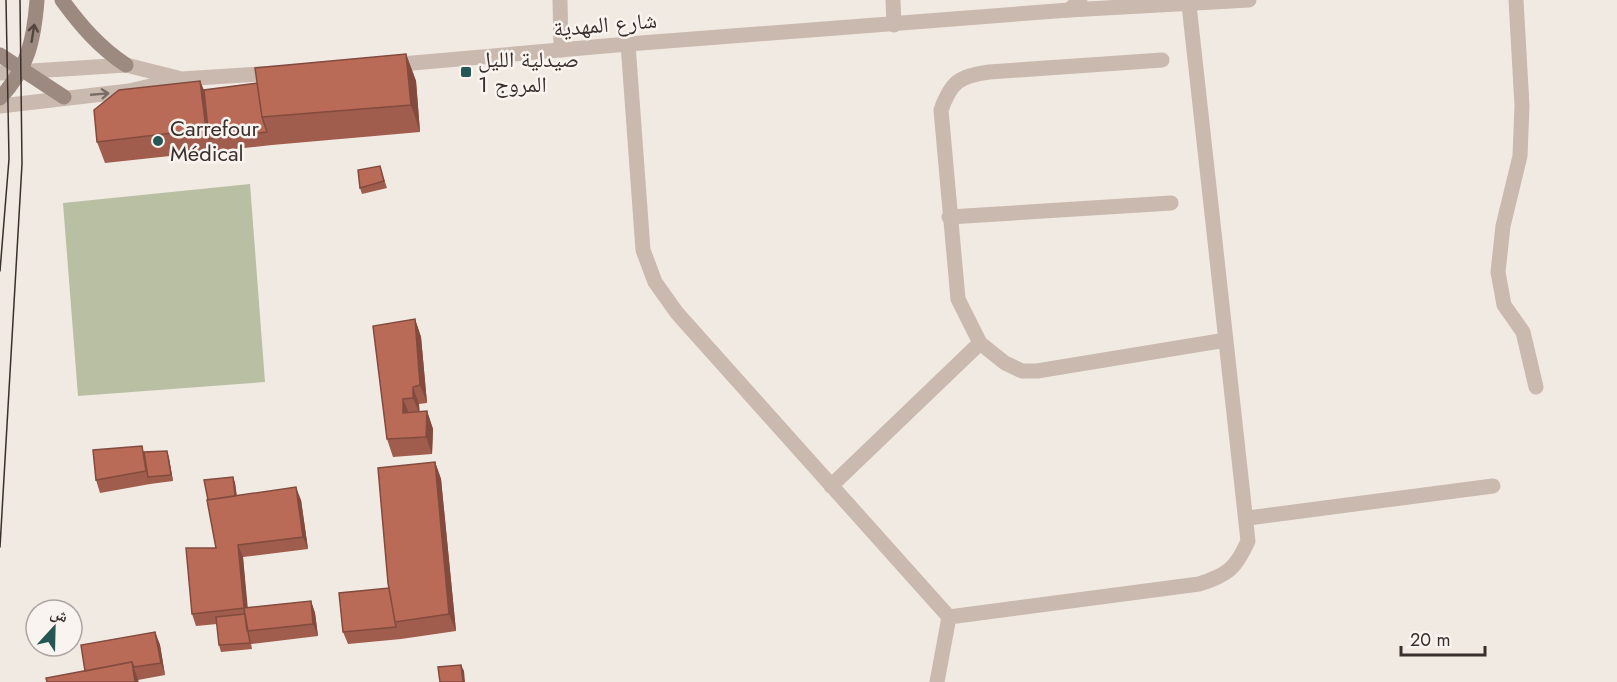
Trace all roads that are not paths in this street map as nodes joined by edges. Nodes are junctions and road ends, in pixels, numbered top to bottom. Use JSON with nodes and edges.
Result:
{"nodes":[{"id":1,"x":37,"y":0,"type":"edge"},
{"id":2,"x":62,"y":0,"type":"edge"},
{"id":3,"x":560,"y":0,"type":"edge"},
{"id":4,"x":893,"y":0,"type":"edge"},
{"id":5,"x":1249,"y":0,"type":"edge"},
{"id":6,"x":1516,"y":0,"type":"edge"},
{"id":7,"x":1075,"y":5,"type":"edge"},
{"id":8,"x":1189,"y":5,"type":"junction"},
{"id":9,"x":894,"y":25,"type":"junction"},
{"id":10,"x":628,"y":44,"type":"junction"},
{"id":11,"x":561,"y":50,"type":"junction"},
{"id":12,"x":0,"y":55,"type":"edge"},
{"id":13,"x":1162,"y":60,"type":"dead end"},
{"id":14,"x":126,"y":65,"type":"junction"},
{"id":15,"x":370,"y":67,"type":"edge"},
{"id":16,"x":23,"y":69,"type":"junction"},
{"id":17,"x":287,"y":72,"type":"edge"},
{"id":18,"x":0,"y":73,"type":"edge"},
{"id":19,"x":181,"y":79,"type":"junction"},
{"id":20,"x":64,"y":97,"type":"junction"},
{"id":21,"x":0,"y":98,"type":"edge"},
{"id":22,"x":0,"y":106,"type":"edge"},
{"id":23,"x":1171,"y":203,"type":"dead end"},
{"id":24,"x":949,"y":217,"type":"junction"},
{"id":25,"x":1226,"y":340,"type":"junction"},
{"id":26,"x":980,"y":343,"type":"junction"},
{"id":27,"x":1536,"y":387,"type":"dead end"},
{"id":28,"x":831,"y":486,"type":"junction"},
{"id":29,"x":1493,"y":486,"type":"dead end"},
{"id":30,"x":1248,"y":518,"type":"junction"},
{"id":31,"x":949,"y":617,"type":"junction"},
{"id":32,"x":937,"y":682,"type":"edge"}],
"edges":[{"from":16,"to":1,"type":"main road","one_way":true},
{"from":2,"to":14,"type":"main road"},
{"from":3,"to":11,"type":"street"},
{"from":4,"to":9,"type":"street"},
{"from":5,"to":8,"type":"street","name":"شارع المهدية"},
{"from":6,"to":27,"type":"street"},
{"from":7,"to":8,"type":"street","name":"شارع المهدية"},
{"from":7,"to":9,"type":"street","name":"شارع المهدية"},
{"from":8,"to":25,"type":"street"},
{"from":9,"to":10,"type":"street","name":"شارع المهدية"},
{"from":10,"to":11,"type":"street","name":"شارع المهدية"},
{"from":10,"to":28,"type":"street"},
{"from":11,"to":15,"type":"street","name":"شارع المهدية"},
{"from":12,"to":16,"type":"main road"},
{"from":13,"to":24,"type":"street"},
{"from":14,"to":16,"type":"street"},
{"from":14,"to":19,"type":"street"},
{"from":16,"to":18,"type":"street"},
{"from":16,"to":20,"type":"main road"},
{"from":16,"to":21,"type":"main road"},
{"from":17,"to":19,"type":"street"},
{"from":20,"to":19,"type":"street","one_way":true},
{"from":20,"to":22,"type":"street"},
{"from":23,"to":24,"type":"street"},
{"from":24,"to":26,"type":"street"},
{"from":25,"to":26,"type":"street"},
{"from":25,"to":30,"type":"street"},
{"from":26,"to":28,"type":"street"},
{"from":28,"to":31,"type":"street"},
{"from":29,"to":30,"type":"street"},
{"from":30,"to":31,"type":"street"},
{"from":31,"to":32,"type":"street"}]}
